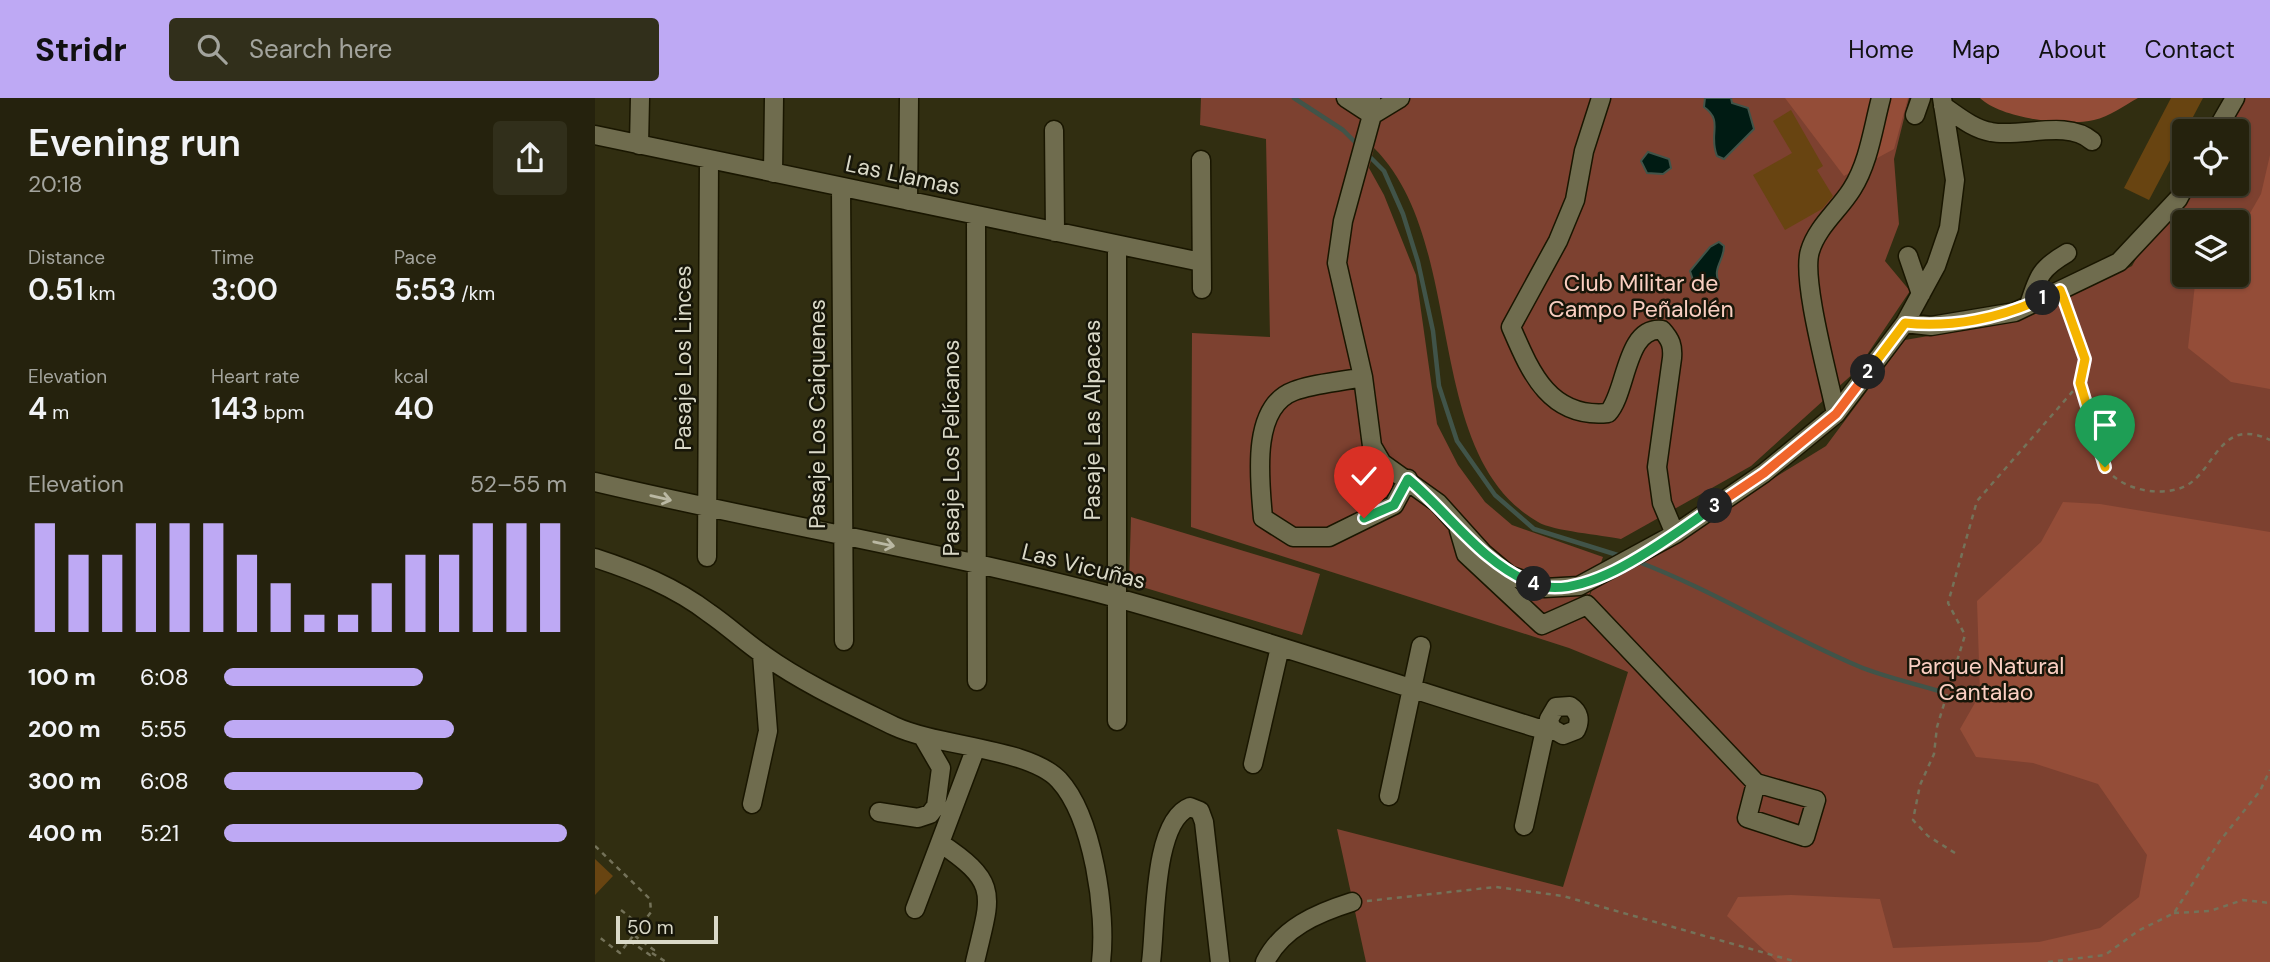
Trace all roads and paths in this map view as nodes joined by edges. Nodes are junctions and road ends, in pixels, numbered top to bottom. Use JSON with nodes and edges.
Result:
{"nodes":[{"id":1,"x":640,"y":98,"type":"edge"},
{"id":2,"x":774,"y":98,"type":"edge"},
{"id":3,"x":908,"y":98,"type":"edge"},
{"id":4,"x":1346,"y":98,"type":"edge"},
{"id":5,"x":1400,"y":98,"type":"edge"},
{"id":6,"x":1601,"y":98,"type":"edge"},
{"id":7,"x":1881,"y":98,"type":"edge"},
{"id":8,"x":2235,"y":98,"type":"edge"},
{"id":9,"x":1943,"y":102,"type":"edge"},
{"id":10,"x":1372,"y":107,"type":"edge"},
{"id":11,"x":2223,"y":119,"type":"edge"},
{"id":12,"x":1054,"y":130,"type":"dead end"},
{"id":13,"x":595,"y":135,"type":"edge"},
{"id":14,"x":2092,"y":141,"type":"dead end"},
{"id":15,"x":639,"y":145,"type":"junction"},
{"id":16,"x":709,"y":159,"type":"junction"},
{"id":17,"x":1201,"y":160,"type":"dead end"},
{"id":18,"x":773,"y":173,"type":"junction"},
{"id":19,"x":841,"y":187,"type":"junction"},
{"id":20,"x":2180,"y":196,"type":"edge"},
{"id":21,"x":908,"y":201,"type":"junction"},
{"id":22,"x":976,"y":215,"type":"junction"},
{"id":23,"x":1055,"y":232,"type":"junction"},
{"id":24,"x":1117,"y":245,"type":"junction"},
{"id":25,"x":2067,"y":253,"type":"dead end"},
{"id":26,"x":1908,"y":256,"type":"dead end"},
{"id":27,"x":1201,"y":262,"type":"junction"},
{"id":28,"x":1202,"y":289,"type":"dead end"},
{"id":29,"x":2060,"y":290,"type":"junction"},
{"id":30,"x":1921,"y":294,"type":"junction"},
{"id":31,"x":2029,"y":305,"type":"junction"},
{"id":32,"x":1905,"y":323,"type":"junction"},
{"id":33,"x":1363,"y":377,"type":"junction"},
{"id":34,"x":2080,"y":383,"type":"junction"},
{"id":35,"x":1836,"y":414,"type":"junction"},
{"id":36,"x":2270,"y":440,"type":"edge"},
{"id":37,"x":1408,"y":479,"type":"junction"},
{"id":38,"x":595,"y":482,"type":"edge"},
{"id":39,"x":707,"y":509,"type":"junction"},
{"id":40,"x":1457,"y":525,"type":"junction"},
{"id":41,"x":842,"y":534,"type":"junction"},
{"id":42,"x":1675,"y":534,"type":"junction"},
{"id":43,"x":707,"y":557,"type":"dead end"},
{"id":44,"x":595,"y":558,"type":"edge"},
{"id":45,"x":975,"y":564,"type":"junction"},
{"id":46,"x":1116,"y":598,"type":"junction"},
{"id":47,"x":844,"y":641,"type":"dead end"},
{"id":48,"x":1421,"y":646,"type":"dead end"},
{"id":49,"x":1280,"y":647,"type":"junction"},
{"id":50,"x":762,"y":654,"type":"junction"},
{"id":51,"x":977,"y":681,"type":"dead end"},
{"id":52,"x":1412,"y":689,"type":"junction"},
{"id":53,"x":1117,"y":721,"type":"dead end"},
{"id":54,"x":923,"y":737,"type":"junction"},
{"id":55,"x":975,"y":750,"type":"junction"},
{"id":56,"x":1253,"y":764,"type":"dead end"},
{"id":57,"x":2270,"y":770,"type":"edge"},
{"id":58,"x":1756,"y":783,"type":"dead end"},
{"id":59,"x":1389,"y":796,"type":"dead end"},
{"id":60,"x":752,"y":804,"type":"dead end"},
{"id":61,"x":879,"y":811,"type":"dead end"},
{"id":62,"x":1524,"y":826,"type":"dead end"},
{"id":63,"x":940,"y":843,"type":"junction"},
{"id":64,"x":595,"y":846,"type":"edge"},
{"id":65,"x":1955,"y":853,"type":"dead end"},
{"id":66,"x":1352,"y":902,"type":"joint"},
{"id":67,"x":2270,"y":903,"type":"edge"},
{"id":68,"x":915,"y":909,"type":"dead end"},
{"id":69,"x":621,"y":910,"type":"dead end"},
{"id":70,"x":2174,"y":913,"type":"junction"},
{"id":71,"x":642,"y":927,"type":"junction"},
{"id":72,"x":635,"y":936,"type":"junction"},
{"id":73,"x":599,"y":937,"type":"dead end"},
{"id":74,"x":630,"y":941,"type":"junction"},
{"id":75,"x":652,"y":953,"type":"junction"},
{"id":76,"x":666,"y":962,"type":"edge"},
{"id":77,"x":975,"y":962,"type":"edge"},
{"id":78,"x":1101,"y":962,"type":"edge"},
{"id":79,"x":1151,"y":962,"type":"edge"},
{"id":80,"x":1220,"y":962,"type":"edge"},
{"id":81,"x":1265,"y":962,"type":"edge"},
{"id":82,"x":1797,"y":962,"type":"edge"},
{"id":83,"x":2048,"y":962,"type":"edge"}],
"edges":[{"from":1,"to":15,"type":"street"},
{"from":2,"to":18,"type":"street"},
{"from":3,"to":21,"type":"street"},
{"from":4,"to":10,"type":"street"},
{"from":5,"to":10,"type":"street"},
{"from":6,"to":42,"type":"street"},
{"from":7,"to":35,"type":"street"},
{"from":8,"to":11,"type":"street"},
{"from":9,"to":14,"type":"street"},
{"from":9,"to":30,"type":"street"},
{"from":10,"to":33,"type":"street"},
{"from":12,"to":23,"type":"street"},
{"from":13,"to":15,"type":"street","name":"Las Llamas"},
{"from":15,"to":16,"type":"street","name":"Las Llamas"},
{"from":16,"to":18,"type":"street","name":"Las Llamas"},
{"from":16,"to":39,"type":"street","name":"Pasaje Los Linces"},
{"from":17,"to":27,"type":"street"},
{"from":18,"to":19,"type":"street","name":"Las Llamas"},
{"from":19,"to":21,"type":"street","name":"Las Llamas"},
{"from":19,"to":41,"type":"street","name":"Pasaje Los Caiquenes"},
{"from":20,"to":29,"type":"street"},
{"from":21,"to":22,"type":"street","name":"Las Llamas"},
{"from":22,"to":23,"type":"street","name":"Las Llamas"},
{"from":22,"to":45,"type":"street","name":"Pasaje Los Pelícanos"},
{"from":23,"to":24,"type":"street","name":"Las Llamas"},
{"from":24,"to":27,"type":"street","name":"Las Llamas"},
{"from":24,"to":46,"type":"street","name":"Pasaje Las Alpacas"},
{"from":25,"to":31,"type":"street"},
{"from":26,"to":30,"type":"street"},
{"from":27,"to":28,"type":"street"},
{"from":29,"to":31,"type":"street"},
{"from":29,"to":34,"type":"path"},
{"from":30,"to":32,"type":"street"},
{"from":31,"to":32,"type":"street"},
{"from":32,"to":35,"type":"street"},
{"from":33,"to":37,"type":"street"},
{"from":33,"to":37,"type":"street"},
{"from":34,"to":36,"type":"path"},
{"from":34,"to":65,"type":"path"},
{"from":35,"to":42,"type":"street"},
{"from":37,"to":40,"type":"street"},
{"from":38,"to":39,"type":"street","name":"Las Vicuñas","one_way":true},
{"from":39,"to":41,"type":"street","name":"Las Vicuñas"},
{"from":39,"to":43,"type":"street","name":"Pasaje Los Linces"},
{"from":40,"to":42,"type":"street"},
{"from":40,"to":58,"type":"street"},
{"from":41,"to":45,"type":"street","name":"Las Vicuñas","one_way":true},
{"from":41,"to":47,"type":"street","name":"Pasaje Los Caiquenes"},
{"from":44,"to":50,"type":"street"},
{"from":45,"to":46,"type":"street","name":"Las Vicuñas"},
{"from":45,"to":51,"type":"street","name":"Pasaje Los Pelícanos"},
{"from":46,"to":49,"type":"street","name":"Las Vicuñas"},
{"from":46,"to":53,"type":"street","name":"Pasaje Las Alpacas"},
{"from":48,"to":52,"type":"street"},
{"from":49,"to":52,"type":"street","name":"Las Vicuñas"},
{"from":49,"to":56,"type":"street"},
{"from":50,"to":54,"type":"street"},
{"from":50,"to":60,"type":"street"},
{"from":52,"to":59,"type":"street"},
{"from":52,"to":62,"type":"street","name":"Las Vicuñas"},
{"from":54,"to":55,"type":"street"},
{"from":54,"to":61,"type":"street"},
{"from":55,"to":63,"type":"street"},
{"from":55,"to":78,"type":"street"},
{"from":57,"to":70,"type":"path"},
{"from":63,"to":68,"type":"street"},
{"from":63,"to":77,"type":"street"},
{"from":64,"to":71,"type":"path"},
{"from":66,"to":81,"type":"street"},
{"from":66,"to":82,"type":"path"},
{"from":67,"to":70,"type":"path"},
{"from":69,"to":71,"type":"path"},
{"from":70,"to":83,"type":"path"},
{"from":71,"to":72,"type":"path"},
{"from":72,"to":74,"type":"path"},
{"from":72,"to":75,"type":"path"},
{"from":73,"to":74,"type":"path"},
{"from":74,"to":75,"type":"path"},
{"from":75,"to":76,"type":"path"},
{"from":79,"to":80,"type":"street"}]}
